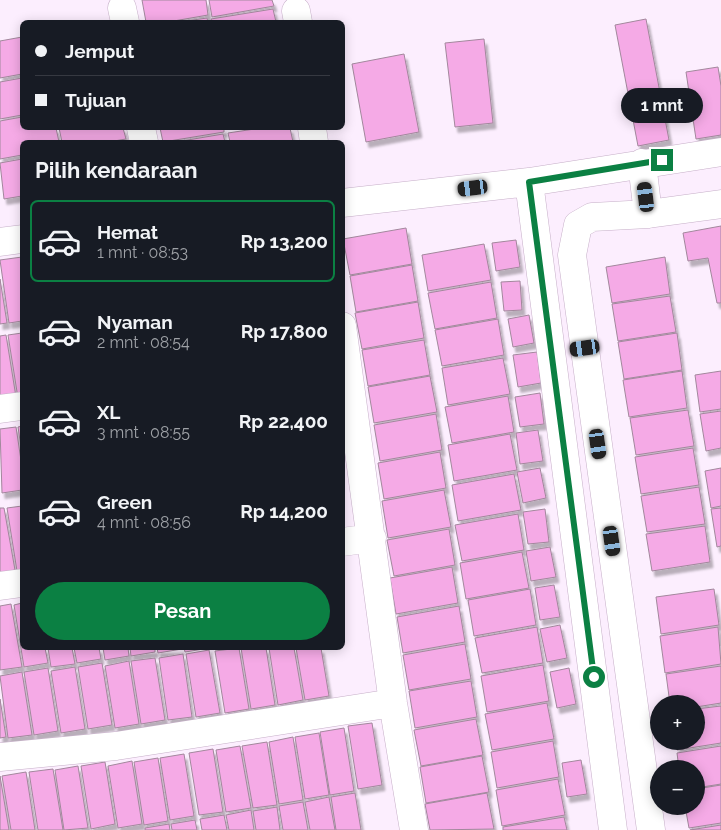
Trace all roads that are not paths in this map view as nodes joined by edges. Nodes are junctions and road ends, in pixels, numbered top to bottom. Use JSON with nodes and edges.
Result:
{"nodes":[{"id":1,"x":721,"y":152,"type":"edge"},
{"id":2,"x":642,"y":163,"type":"junction"},
{"id":3,"x":529,"y":182,"type":"junction"},
{"id":4,"x":345,"y":203,"type":"edge"},
{"id":5,"x":721,"y":204,"type":"edge"},
{"id":6,"x":648,"y":214,"type":"junction"},
{"id":7,"x":20,"y":239,"type":"edge"},
{"id":8,"x":0,"y":242,"type":"edge"},
{"id":9,"x":585,"y":348,"type":"junction"},
{"id":10,"x":551,"y":353,"type":"junction"},
{"id":11,"x":345,"y":358,"type":"edge"},
{"id":12,"x":20,"y":406,"type":"edge"},
{"id":13,"x":0,"y":409,"type":"edge"},
{"id":14,"x":372,"y":538,"type":"junction"},
{"id":15,"x":345,"y":542,"type":"edge"},
{"id":16,"x":20,"y":582,"type":"edge"},
{"id":17,"x":0,"y":586,"type":"edge"},
{"id":18,"x":393,"y":703,"type":"junction"},
{"id":19,"x":0,"y":757,"type":"edge"},
{"id":20,"x":414,"y":830,"type":"edge"},
{"id":21,"x":614,"y":830,"type":"edge"},
{"id":22,"x":652,"y":830,"type":"edge"}],
"edges":[{"from":1,"to":2,"type":"street"},
{"from":2,"to":3,"type":"street"},
{"from":2,"to":6,"type":"street"},
{"from":3,"to":4,"type":"street"},
{"from":3,"to":10,"type":"street"},
{"from":5,"to":6,"type":"street"},
{"from":6,"to":9,"type":"street"},
{"from":7,"to":8,"type":"street"},
{"from":9,"to":10,"type":"street"},
{"from":9,"to":22,"type":"street"},
{"from":10,"to":21,"type":"street"},
{"from":11,"to":14,"type":"street"},
{"from":12,"to":13,"type":"street"},
{"from":14,"to":15,"type":"street"},
{"from":14,"to":18,"type":"street"},
{"from":16,"to":17,"type":"street"},
{"from":18,"to":19,"type":"street"},
{"from":18,"to":20,"type":"street"}]}
